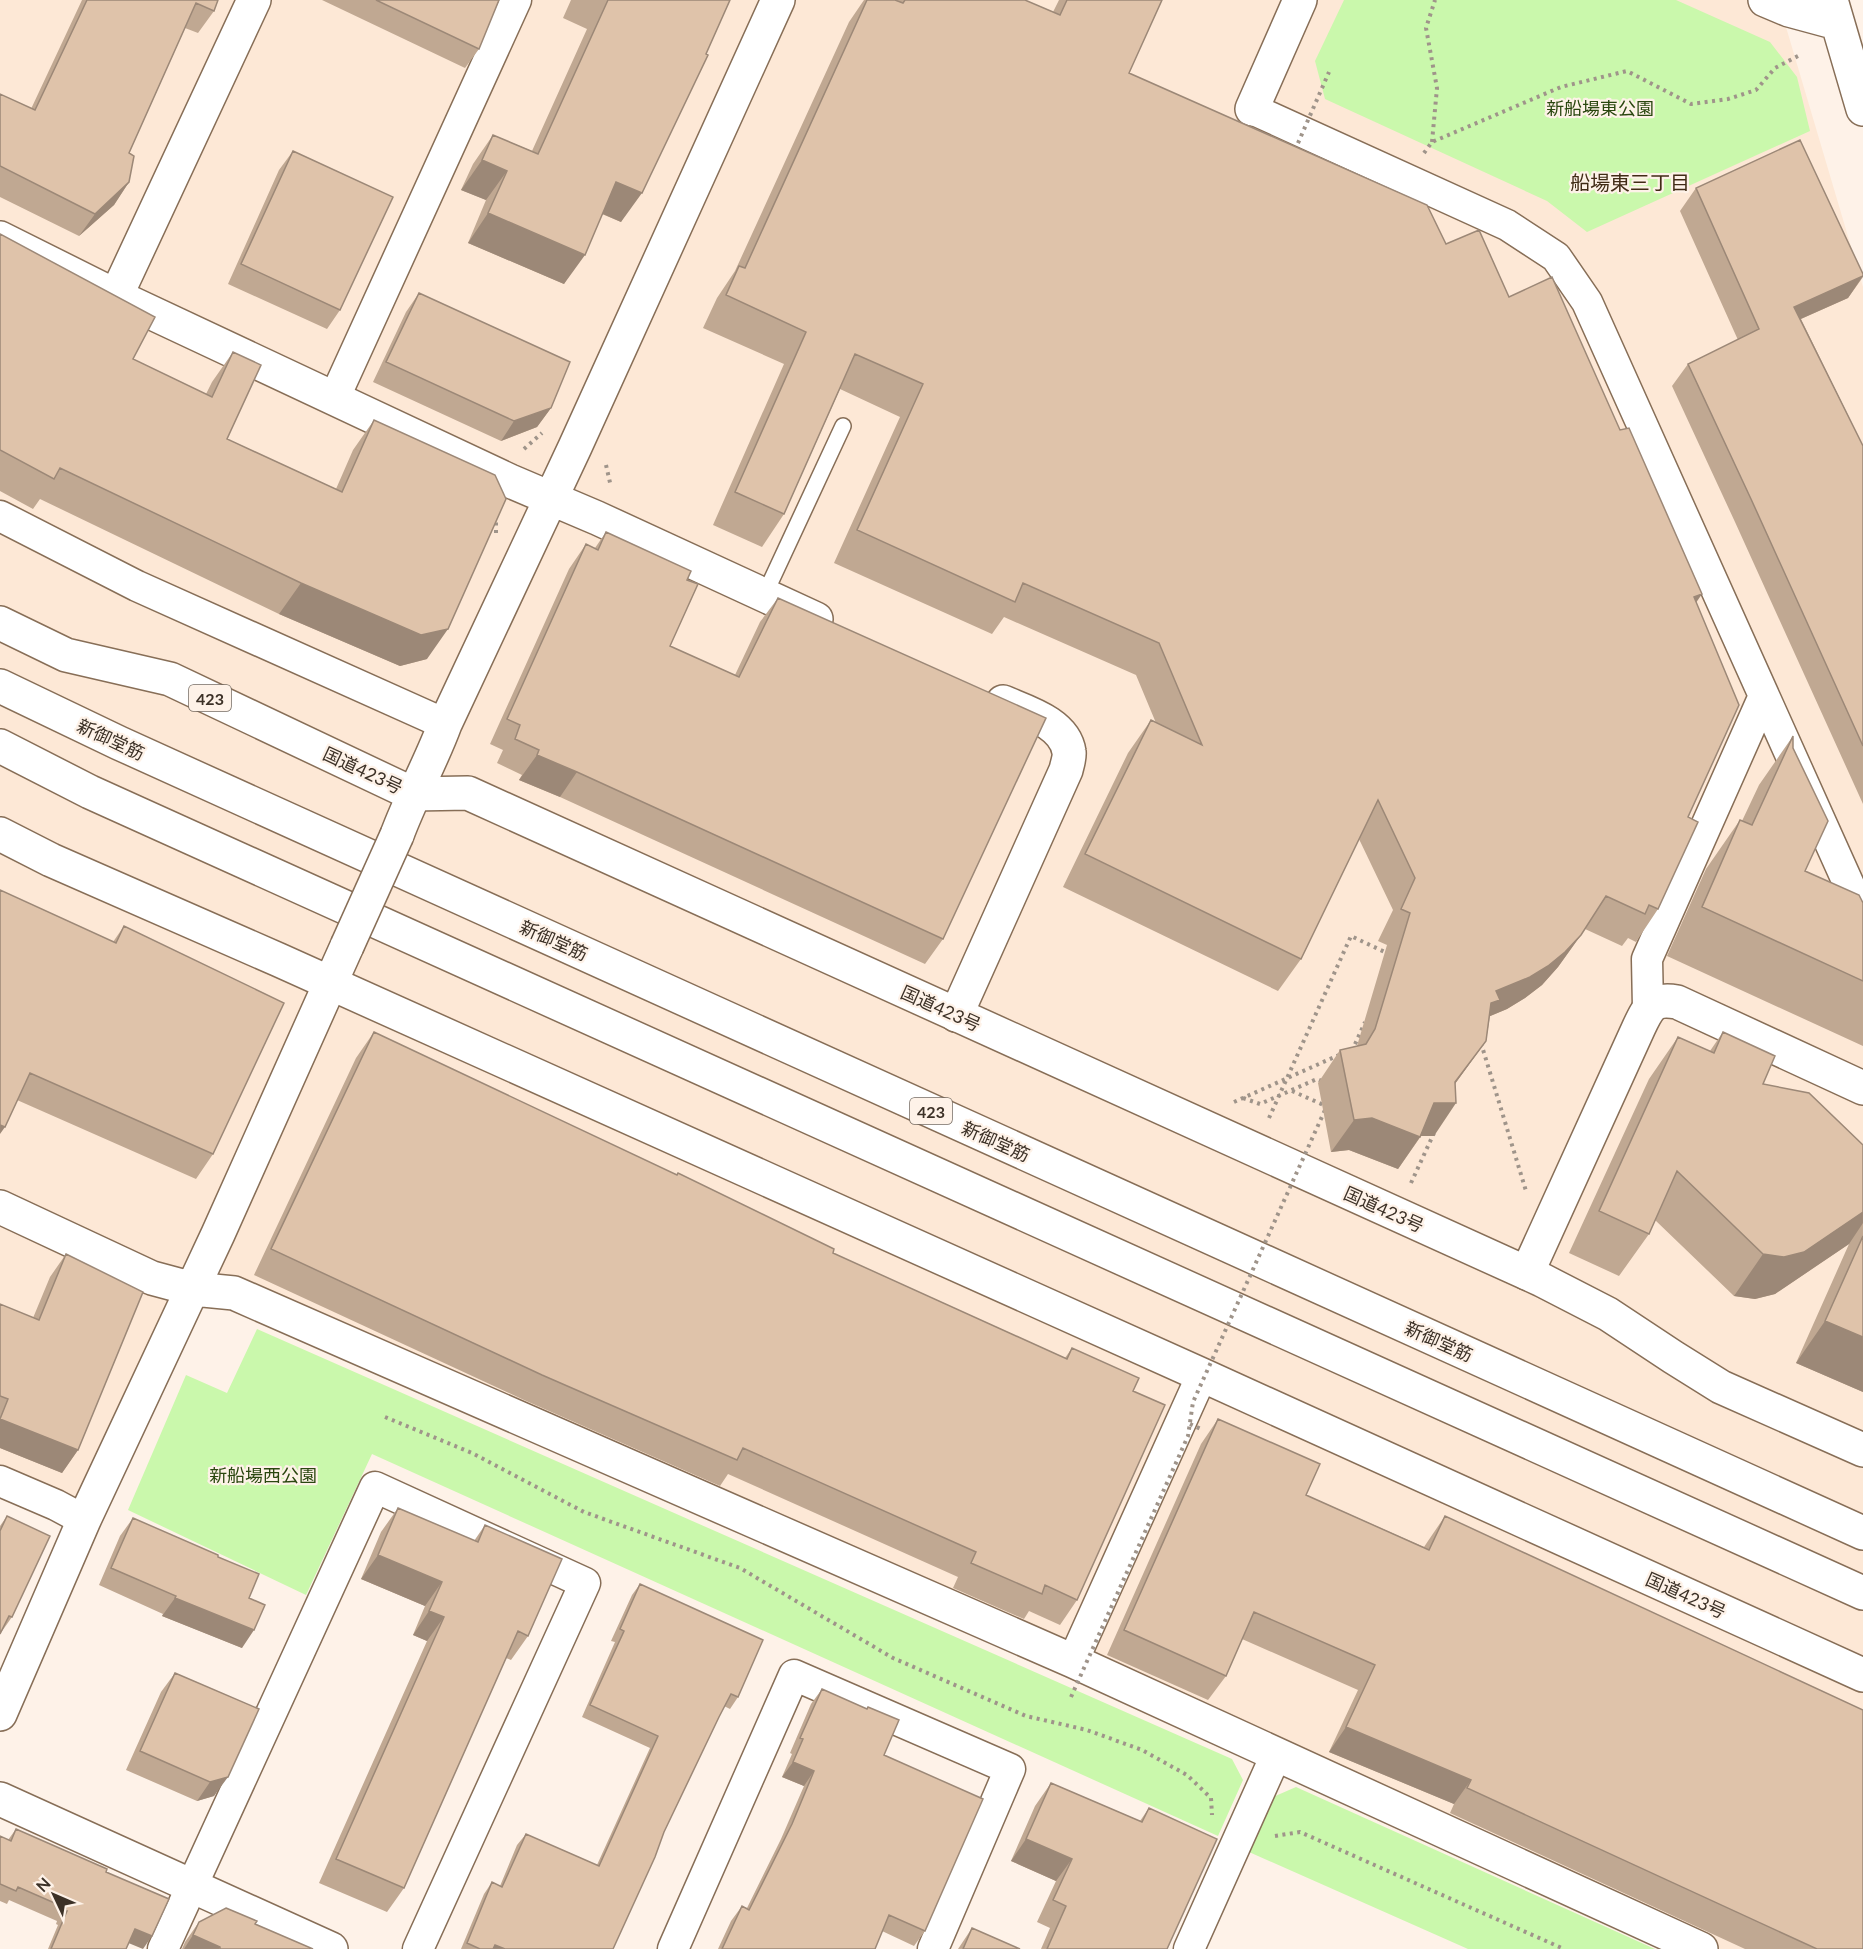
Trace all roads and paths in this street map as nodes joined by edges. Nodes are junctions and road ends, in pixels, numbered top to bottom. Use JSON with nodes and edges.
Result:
{"nodes":[{"id":1,"x":254,"y":0,"type":"edge"},
{"id":2,"x":516,"y":0,"type":"edge"},
{"id":3,"x":778,"y":0,"type":"edge"},
{"id":4,"x":1300,"y":0,"type":"edge"},
{"id":5,"x":1435,"y":0,"type":"edge"},
{"id":6,"x":1765,"y":0,"type":"edge"},
{"id":7,"x":1834,"y":12,"type":"edge"},
{"id":8,"x":1798,"y":56,"type":"dead end"},
{"id":9,"x":1329,"y":72,"type":"dead end"},
{"id":10,"x":1252,"y":109,"type":"joint"},
{"id":11,"x":1863,"y":109,"type":"edge"},
{"id":12,"x":1432,"y":142,"type":"junction"},
{"id":13,"x":1293,"y":153,"type":"edge"},
{"id":14,"x":1423,"y":154,"type":"dead end"},
{"id":15,"x":0,"y":238,"type":"edge"},
{"id":16,"x":117,"y":296,"type":"junction"},
{"id":17,"x":334,"y":399,"type":"junction"},
{"id":18,"x":843,"y":426,"type":"edge"},
{"id":19,"x":542,"y":433,"type":"edge"},
{"id":20,"x":523,"y":450,"type":"dead end"},
{"id":21,"x":605,"y":461,"type":"dead end"},
{"id":22,"x":612,"y":489,"type":"dead end"},
{"id":23,"x":551,"y":498,"type":"junction"},
{"id":24,"x":0,"y":516,"type":"edge"},
{"id":25,"x":764,"y":596,"type":"junction"},
{"id":26,"x":0,"y":623,"type":"edge"},
{"id":27,"x":840,"y":630,"type":"edge"},
{"id":28,"x":0,"y":686,"type":"edge"},
{"id":29,"x":980,"y":692,"type":"edge"},
{"id":30,"x":1763,"y":698,"type":"junction"},
{"id":31,"x":445,"y":724,"type":"junction"},
{"id":32,"x":0,"y":746,"type":"edge"},
{"id":33,"x":413,"y":794,"type":"junction"},
{"id":34,"x":0,"y":834,"type":"edge"},
{"id":35,"x":1863,"y":916,"type":"edge"},
{"id":36,"x":1394,"y":956,"type":"edge"},
{"id":37,"x":329,"y":982,"type":"junction"},
{"id":38,"x":1648,"y":1008,"type":"junction"},
{"id":39,"x":1369,"y":1013,"type":"dead end"},
{"id":40,"x":956,"y":1015,"type":"junction"},
{"id":41,"x":1479,"y":1034,"type":"edge"},
{"id":42,"x":1358,"y":1047,"type":"edge"},
{"id":43,"x":1350,"y":1055,"type":"edge"},
{"id":44,"x":1327,"y":1084,"type":"dead end"},
{"id":45,"x":1863,"y":1088,"type":"edge"},
{"id":46,"x":1292,"y":1091,"type":"junction"},
{"id":47,"x":1331,"y":1097,"type":"dead end"},
{"id":48,"x":1243,"y":1098,"type":"junction"},
{"id":49,"x":1226,"y":1106,"type":"dead end"},
{"id":50,"x":1331,"y":1107,"type":"dead end"},
{"id":51,"x":1267,"y":1121,"type":"dead end"},
{"id":52,"x":1437,"y":1127,"type":"edge"},
{"id":53,"x":1409,"y":1188,"type":"dead end"},
{"id":54,"x":1526,"y":1191,"type":"dead end"},
{"id":55,"x":0,"y":1207,"type":"edge"},
{"id":56,"x":1527,"y":1274,"type":"junction"},
{"id":57,"x":193,"y":1288,"type":"junction"},
{"id":58,"x":1202,"y":1375,"type":"junction"},
{"id":59,"x":385,"y":1417,"type":"dead end"},
{"id":60,"x":1190,"y":1424,"type":"junction"},
{"id":61,"x":1203,"y":1430,"type":"dead end"},
{"id":62,"x":1863,"y":1450,"type":"edge"},
{"id":63,"x":0,"y":1481,"type":"edge"},
{"id":64,"x":84,"y":1520,"type":"junction"},
{"id":65,"x":1863,"y":1533,"type":"edge"},
{"id":66,"x":1863,"y":1593,"type":"edge"},
{"id":67,"x":1073,"y":1662,"type":"junction"},
{"id":68,"x":1863,"y":1675,"type":"edge"},
{"id":69,"x":1071,"y":1697,"type":"dead end"},
{"id":70,"x":0,"y":1714,"type":"edge"},
{"id":71,"x":1276,"y":1755,"type":"junction"},
{"id":72,"x":0,"y":1799,"type":"edge"},
{"id":73,"x":1212,"y":1818,"type":"dead end"},
{"id":74,"x":1270,"y":1842,"type":"dead end"},
{"id":75,"x":191,"y":1886,"type":"junction"},
{"id":76,"x":163,"y":1949,"type":"edge"},
{"id":77,"x":331,"y":1949,"type":"edge"},
{"id":78,"x":418,"y":1949,"type":"edge"},
{"id":79,"x":673,"y":1949,"type":"edge"},
{"id":80,"x":933,"y":1949,"type":"edge"},
{"id":81,"x":1189,"y":1949,"type":"edge"},
{"id":82,"x":1564,"y":1949,"type":"edge"},
{"id":83,"x":1701,"y":1949,"type":"edge"}],
"edges":[{"from":1,"to":16,"type":"main road"},
{"from":2,"to":17,"type":"street"},
{"from":3,"to":23,"type":"main road"},
{"from":4,"to":10,"type":"main road"},
{"from":5,"to":12,"type":"path"},
{"from":6,"to":7,"type":"main road"},
{"from":7,"to":11,"type":"main road"},
{"from":8,"to":12,"type":"path"},
{"from":9,"to":13,"type":"path","bridge":true},
{"from":10,"to":30,"type":"street"},
{"from":12,"to":14,"type":"path"},
{"from":15,"to":16,"type":"main road"},
{"from":16,"to":17,"type":"main road"},
{"from":17,"to":23,"type":"main road"},
{"from":18,"to":25,"type":"lane"},
{"from":19,"to":20,"type":"path"},
{"from":21,"to":22,"type":"path"},
{"from":23,"to":25,"type":"main road"},
{"from":23,"to":31,"type":"main road"},
{"from":24,"to":31,"type":"street"},
{"from":25,"to":27,"type":"main road"},
{"from":26,"to":33,"type":"main road","name":"国道423号","number":"423"},
{"from":28,"to":65,"type":"main road","name":"新御堂筋","number":"423"},
{"from":29,"to":40,"type":"main road"},
{"from":30,"to":35,"type":"street"},
{"from":30,"to":38,"type":"street"},
{"from":31,"to":33,"type":"main road"},
{"from":32,"to":66,"type":"main road"},
{"from":33,"to":37,"type":"main road","bridge":true},
{"from":33,"to":40,"type":"main road","name":"国道423号","number":"423"},
{"from":34,"to":37,"type":"main road","name":"国道423号"},
{"from":36,"to":51,"type":"path"},
{"from":37,"to":57,"type":"main road"},
{"from":37,"to":58,"type":"main road","name":"国道423号"},
{"from":38,"to":45,"type":"main road"},
{"from":38,"to":56,"type":"main road"},
{"from":39,"to":43,"type":"path","bridge":true},
{"from":40,"to":56,"type":"main road","name":"国道423号","number":"423"},
{"from":41,"to":54,"type":"path"},
{"from":42,"to":48,"type":"path"},
{"from":44,"to":46,"type":"path"},
{"from":46,"to":48,"type":"path"},
{"from":46,"to":50,"type":"path"},
{"from":47,"to":60,"type":"path","bridge":true},
{"from":48,"to":49,"type":"path"},
{"from":52,"to":53,"type":"path"},
{"from":55,"to":57,"type":"main road"},
{"from":56,"to":62,"type":"main road","name":"国道423号","number":"423"},
{"from":57,"to":64,"type":"main road"},
{"from":57,"to":67,"type":"main road"},
{"from":58,"to":67,"type":"street"},
{"from":58,"to":68,"type":"main road","name":"国道423号"},
{"from":59,"to":73,"type":"path"},
{"from":60,"to":61,"type":"path","bridge":true},
{"from":60,"to":69,"type":"path","bridge":true},
{"from":63,"to":64,"type":"street"},
{"from":64,"to":70,"type":"main road"},
{"from":67,"to":71,"type":"main road"},
{"from":71,"to":81,"type":"street"},
{"from":71,"to":83,"type":"main road"},
{"from":72,"to":75,"type":"main road"},
{"from":74,"to":82,"type":"path"},
{"from":75,"to":76,"type":"street"},
{"from":75,"to":77,"type":"main road"},
{"from":75,"to":78,"type":"street"},
{"from":79,"to":80,"type":"street"}]}
